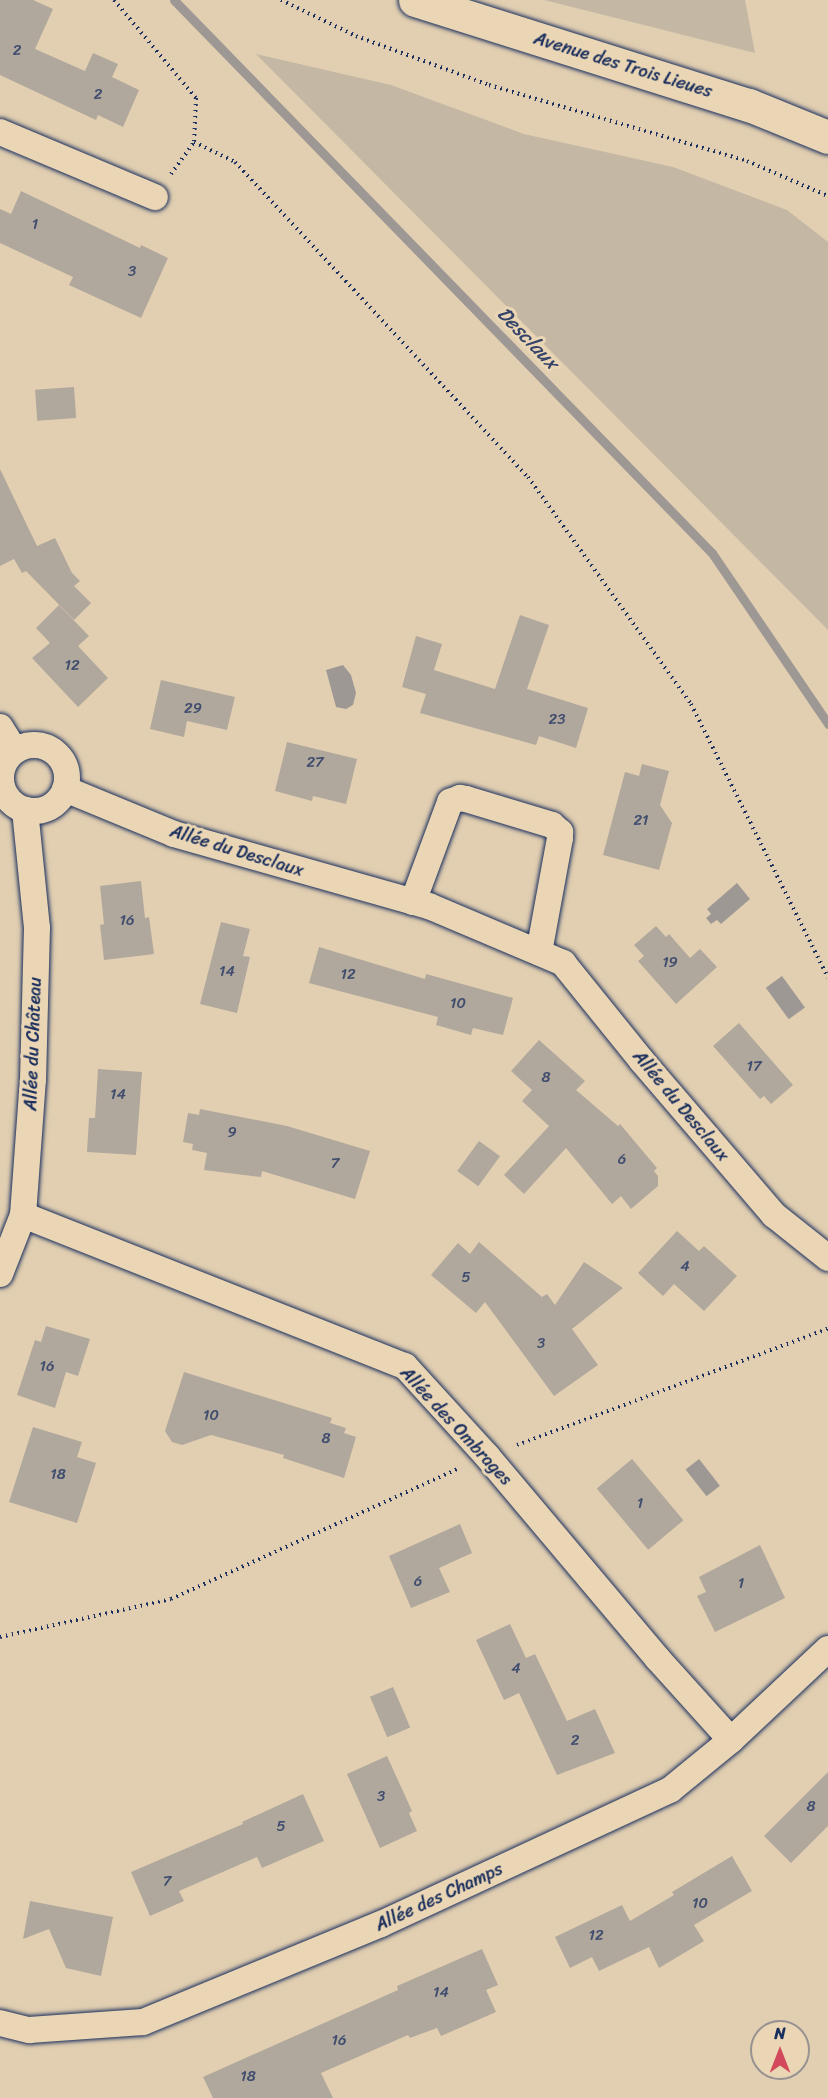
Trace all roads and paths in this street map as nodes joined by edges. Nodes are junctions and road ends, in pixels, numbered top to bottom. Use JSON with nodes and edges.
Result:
{"nodes":[{"id":1,"x":114,"y":0,"type":"edge"},
{"id":2,"x":281,"y":0,"type":"edge"},
{"id":3,"x":415,"y":0,"type":"edge"},
{"id":4,"x":0,"y":132,"type":"edge"},
{"id":5,"x":828,"y":137,"type":"edge"},
{"id":6,"x":194,"y":142,"type":"junction"},
{"id":7,"x":828,"y":196,"type":"edge"},
{"id":8,"x":156,"y":197,"type":"joint"},
{"id":9,"x":0,"y":727,"type":"edge"},
{"id":10,"x":15,"y":751,"type":"junction"},
{"id":11,"x":65,"y":789,"type":"junction"},
{"id":12,"x":10,"y":803,"type":"edge"},
{"id":13,"x":413,"y":902,"type":"junction"},
{"id":14,"x":539,"y":952,"type":"junction"},
{"id":15,"x":828,"y":978,"type":"edge"},
{"id":16,"x":23,"y":1215,"type":"junction"},
{"id":17,"x":828,"y":1258,"type":"edge"},
{"id":18,"x":0,"y":1274,"type":"edge"},
{"id":19,"x":828,"y":1329,"type":"edge"},
{"id":20,"x":487,"y":1456,"type":"junction"},
{"id":21,"x":0,"y":1637,"type":"edge"},
{"id":22,"x":828,"y":1649,"type":"edge"},
{"id":23,"x":731,"y":1740,"type":"junction"},
{"id":24,"x":0,"y":2023,"type":"edge"}],
"edges":[{"from":1,"to":6,"type":"path"},
{"from":2,"to":7,"type":"path"},
{"from":3,"to":5,"type":"main road","name":"Avenue des Trois Lieues"},
{"from":4,"to":8,"type":"street"},
{"from":6,"to":8,"type":"path"},
{"from":6,"to":15,"type":"path"},
{"from":9,"to":10,"type":"street"},
{"from":10,"to":11,"type":"street"},
{"from":10,"to":12,"type":"street"},
{"from":11,"to":12,"type":"street"},
{"from":11,"to":13,"type":"street","name":"Allée du Desclaux"},
{"from":12,"to":16,"type":"street","name":"Allée du Château"},
{"from":13,"to":14,"type":"street","name":"Allée du Desclaux"},
{"from":13,"to":14,"type":"street"},
{"from":14,"to":17,"type":"street","name":"Allée du Desclaux"},
{"from":16,"to":18,"type":"street","name":"Allée du Château"},
{"from":16,"to":20,"type":"street","name":"Allée des Ombrages"},
{"from":19,"to":20,"type":"path"},
{"from":20,"to":21,"type":"path"},
{"from":20,"to":23,"type":"street","name":"Allée des Ombrages"},
{"from":22,"to":23,"type":"street","name":"Allée des Champs"},
{"from":23,"to":24,"type":"street","name":"Allée des Champs"}]}
